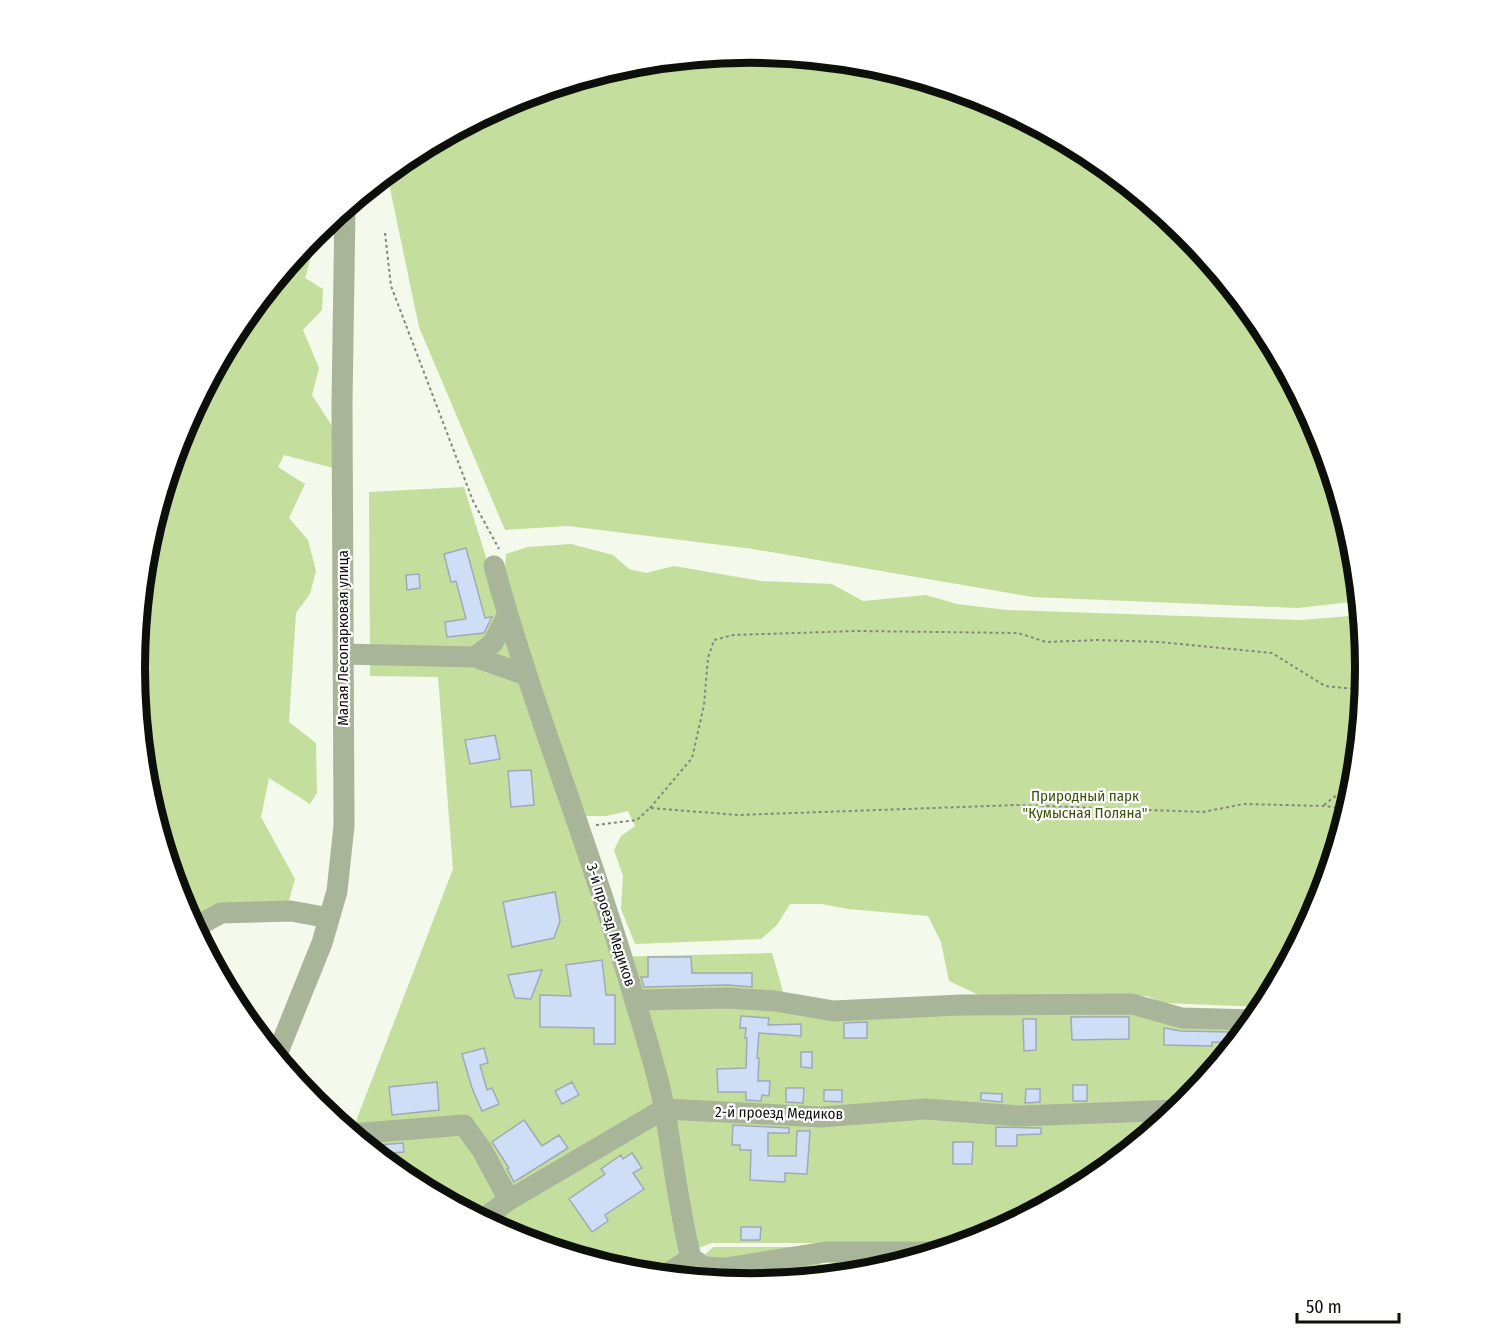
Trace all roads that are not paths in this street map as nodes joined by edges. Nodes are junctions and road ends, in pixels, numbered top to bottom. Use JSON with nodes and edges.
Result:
{"nodes":[{"id":1,"x":345,"y":219,"type":"edge"},
{"id":2,"x":494,"y":566,"type":"road end"},
{"id":3,"x":507,"y":616,"type":"junction"},
{"id":4,"x":343,"y":654,"type":"junction"},
{"id":5,"x":476,"y":657,"type":"junction"},
{"id":6,"x":526,"y":675,"type":"junction"},
{"id":7,"x":329,"y":918,"type":"junction"},
{"id":8,"x":202,"y":924,"type":"edge"},
{"id":9,"x":635,"y":1000,"type":"junction"},
{"id":10,"x":1243,"y":1020,"type":"edge"},
{"id":11,"x":279,"y":1049,"type":"edge"},
{"id":12,"x":664,"y":1108,"type":"junction"},
{"id":13,"x":1164,"y":1111,"type":"edge"},
{"id":14,"x":362,"y":1133,"type":"edge"},
{"id":15,"x":509,"y":1200,"type":"junction"},
{"id":16,"x":489,"y":1215,"type":"edge"},
{"id":17,"x":910,"y":1252,"type":"edge"},
{"id":18,"x":691,"y":1258,"type":"junction"},
{"id":19,"x":674,"y":1269,"type":"edge"}],
"edges":[{"from":1,"to":4,"type":"street","name":"Малая Лесопарковая улица"},
{"from":2,"to":3,"type":"street","name":"3-й проезд Медиков"},
{"from":3,"to":5,"type":"street"},
{"from":3,"to":6,"type":"street","name":"3-й проезд Медиков"},
{"from":4,"to":5,"type":"street"},
{"from":4,"to":7,"type":"street","name":"Малая Лесопарковая улица"},
{"from":5,"to":6,"type":"street"},
{"from":6,"to":9,"type":"street","name":"3-й проезд Медиков"},
{"from":7,"to":8,"type":"street"},
{"from":7,"to":11,"type":"street","name":"Малая Лесопарковая улица"},
{"from":9,"to":10,"type":"street","name":"3-й проезд Медиков"},
{"from":9,"to":12,"type":"street"},
{"from":12,"to":13,"type":"street","name":"2-й проезд Медиков"},
{"from":12,"to":15,"type":"street"},
{"from":12,"to":18,"type":"street"},
{"from":14,"to":15,"type":"street"},
{"from":15,"to":16,"type":"street"},
{"from":17,"to":18,"type":"street"},
{"from":18,"to":19,"type":"street"}]}
